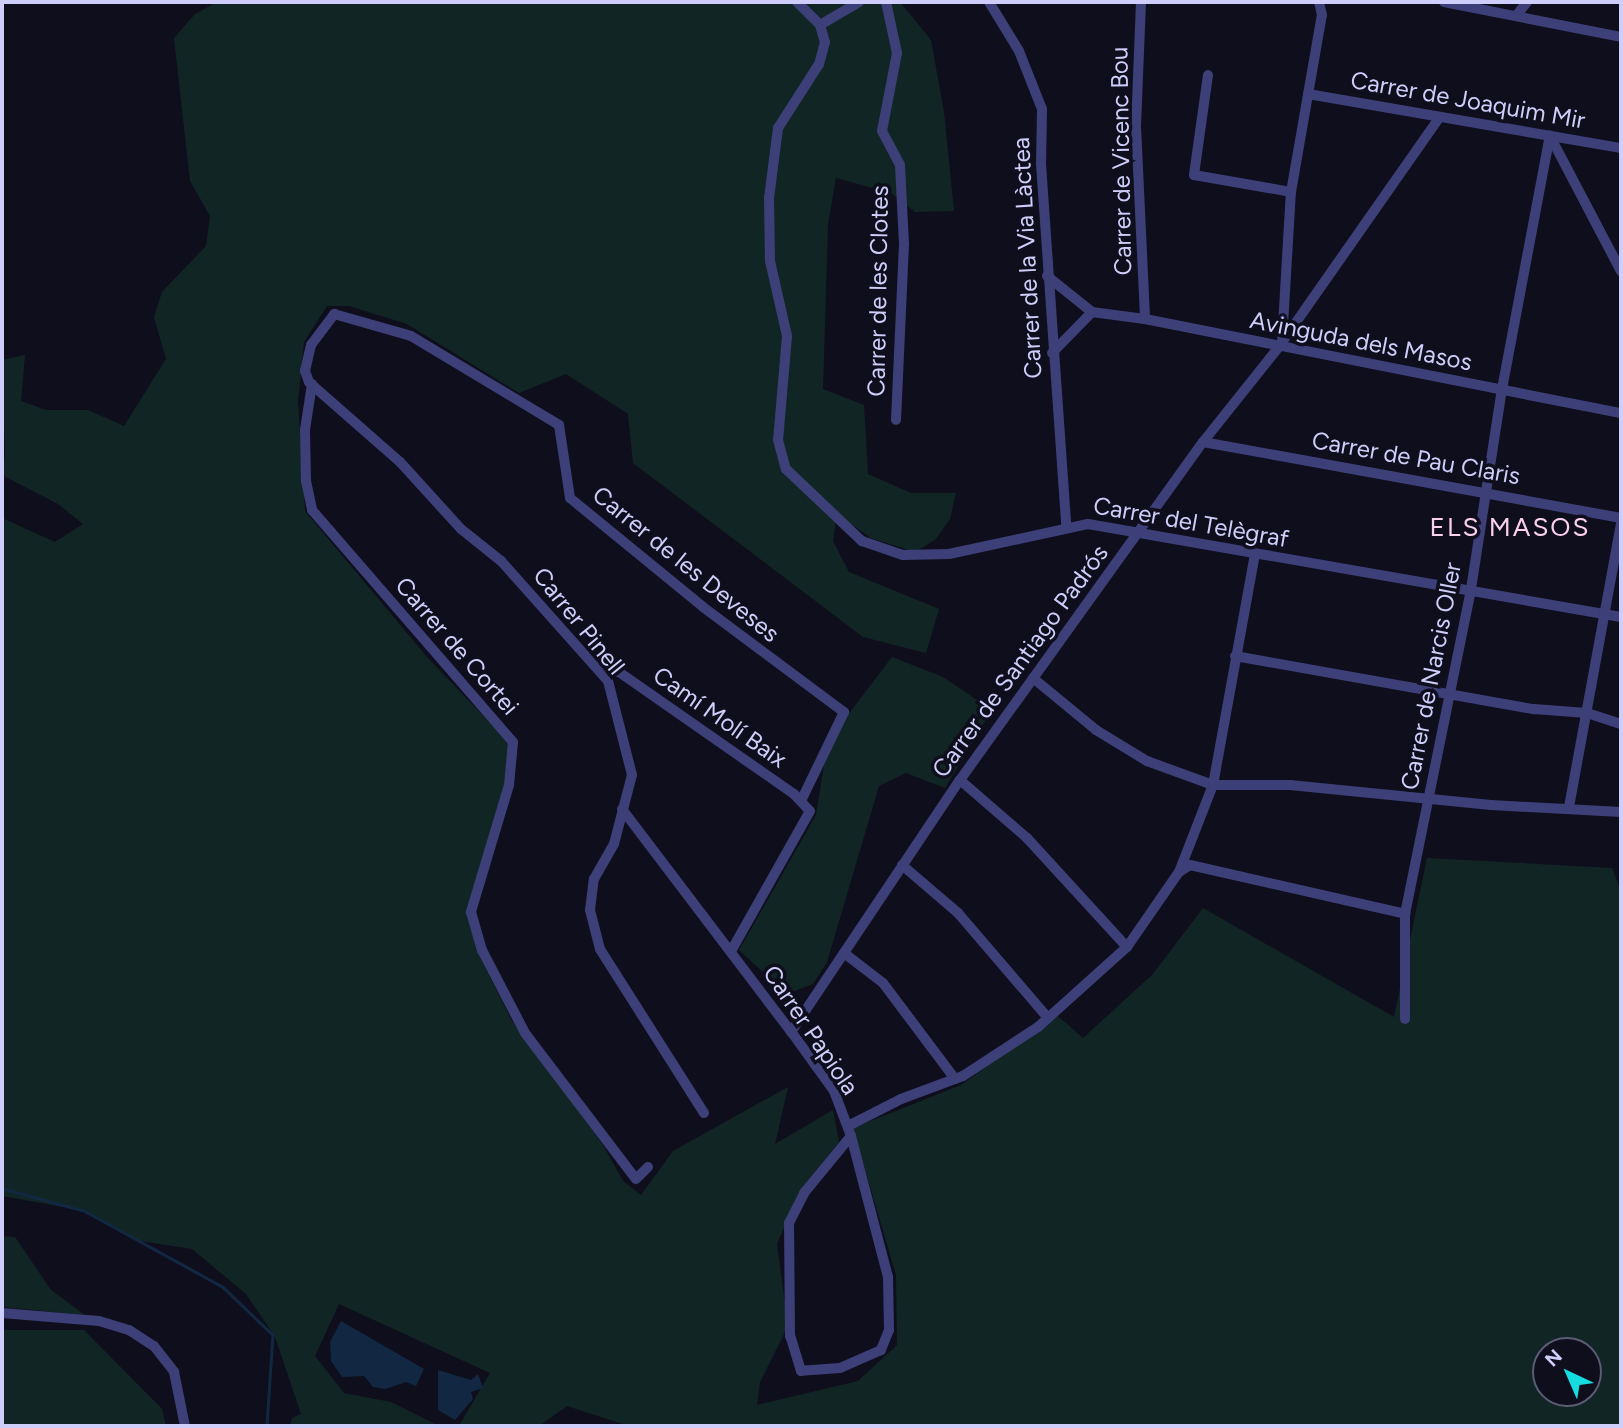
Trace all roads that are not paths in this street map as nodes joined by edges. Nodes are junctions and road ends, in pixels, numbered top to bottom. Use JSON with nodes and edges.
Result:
{"nodes":[{"id":1,"x":797,"y":2,"type":"edge"},
{"id":2,"x":859,"y":2,"type":"edge"},
{"id":3,"x":886,"y":2,"type":"edge"},
{"id":4,"x":989,"y":2,"type":"edge"},
{"id":5,"x":1141,"y":2,"type":"edge"},
{"id":6,"x":1319,"y":2,"type":"edge"},
{"id":7,"x":1444,"y":2,"type":"edge"},
{"id":8,"x":1527,"y":2,"type":"edge"},
{"id":9,"x":1516,"y":16,"type":"junction"},
{"id":10,"x":820,"y":25,"type":"junction"},
{"id":11,"x":1621,"y":37,"type":"edge"},
{"id":12,"x":1208,"y":75,"type":"dead end"},
{"id":13,"x":1308,"y":93,"type":"junction"},
{"id":14,"x":1440,"y":117,"type":"junction"},
{"id":15,"x":1550,"y":136,"type":"junction"},
{"id":16,"x":1621,"y":148,"type":"edge"},
{"id":17,"x":1291,"y":192,"type":"junction"},
{"id":18,"x":1621,"y":271,"type":"edge"},
{"id":19,"x":1047,"y":276,"type":"junction"},
{"id":20,"x":1092,"y":313,"type":"junction"},
{"id":21,"x":1145,"y":319,"type":"junction"},
{"id":22,"x":1280,"y":346,"type":"junction"},
{"id":23,"x":1052,"y":353,"type":"junction"},
{"id":24,"x":305,"y":371,"type":"joint"},
{"id":25,"x":312,"y":384,"type":"junction"},
{"id":26,"x":1502,"y":389,"type":"junction"},
{"id":27,"x":1621,"y":414,"type":"edge"},
{"id":28,"x":896,"y":420,"type":"dead end"},
{"id":29,"x":1203,"y":442,"type":"junction"},
{"id":30,"x":1486,"y":492,"type":"junction"},
{"id":31,"x":1621,"y":520,"type":"edge"},
{"id":32,"x":1066,"y":525,"type":"junction"},
{"id":33,"x":1137,"y":534,"type":"junction"},
{"id":34,"x":1255,"y":555,"type":"junction"},
{"id":35,"x":1471,"y":589,"type":"junction"},
{"id":36,"x":1603,"y":614,"type":"junction"},
{"id":37,"x":1621,"y":617,"type":"edge"},
{"id":38,"x":1235,"y":656,"type":"junction"},
{"id":39,"x":599,"y":670,"type":"junction"},
{"id":40,"x":1033,"y":678,"type":"junction"},
{"id":41,"x":1449,"y":692,"type":"junction"},
{"id":42,"x":1587,"y":713,"type":"junction"},
{"id":43,"x":1621,"y":724,"type":"edge"},
{"id":44,"x":960,"y":780,"type":"junction"},
{"id":45,"x":1213,"y":785,"type":"junction"},
{"id":46,"x":1427,"y":799,"type":"junction"},
{"id":47,"x":801,"y":801,"type":"junction"},
{"id":48,"x":1569,"y":807,"type":"junction"},
{"id":49,"x":622,"y":809,"type":"junction"},
{"id":50,"x":1621,"y":813,"type":"edge"},
{"id":51,"x":902,"y":865,"type":"junction"},
{"id":52,"x":1179,"y":872,"type":"junction"},
{"id":53,"x":1405,"y":914,"type":"junction"},
{"id":54,"x":1127,"y":947,"type":"junction"},
{"id":55,"x":731,"y":951,"type":"junction"},
{"id":56,"x":844,"y":953,"type":"junction"},
{"id":57,"x":1048,"y":1018,"type":"junction"},
{"id":58,"x":1405,"y":1019,"type":"dead end"},
{"id":59,"x":791,"y":1032,"type":"junction"},
{"id":60,"x":955,"y":1079,"type":"junction"},
{"id":61,"x":704,"y":1113,"type":"dead end"},
{"id":62,"x":849,"y":1131,"type":"junction"},
{"id":63,"x":648,"y":1167,"type":"dead end"},
{"id":64,"x":2,"y":1313,"type":"edge"},
{"id":65,"x":185,"y":1426,"type":"edge"}],
"edges":[{"from":1,"to":10,"type":"street"},
{"from":2,"to":10,"type":"street"},
{"from":3,"to":28,"type":"street","name":"Carrer de les Clotes"},
{"from":4,"to":19,"type":"street","name":"Carrer de la Via Làctea"},
{"from":5,"to":21,"type":"street","name":"Carrer de Vicenc Bou"},
{"from":6,"to":13,"type":"street"},
{"from":7,"to":9,"type":"street"},
{"from":8,"to":9,"type":"street"},
{"from":9,"to":11,"type":"street"},
{"from":10,"to":32,"type":"street","name":"Carrer del Telègraf"},
{"from":12,"to":17,"type":"street"},
{"from":13,"to":14,"type":"street","name":"Carrer de Joaquim Mir"},
{"from":13,"to":17,"type":"street"},
{"from":14,"to":15,"type":"street","name":"Carrer de Joaquim Mir"},
{"from":14,"to":22,"type":"street","name":"Carrer de Santiago Padrós"},
{"from":15,"to":16,"type":"street","name":"Carrer de Joaquim Mir"},
{"from":15,"to":18,"type":"street"},
{"from":15,"to":26,"type":"street","name":"Carrer de Narcis Oller"},
{"from":17,"to":22,"type":"street"},
{"from":19,"to":20,"type":"street"},
{"from":19,"to":23,"type":"street","name":"Carrer de la Via Làctea"},
{"from":20,"to":21,"type":"street","name":"Avinguda dels Masos"},
{"from":20,"to":23,"type":"street"},
{"from":21,"to":22,"type":"street","name":"Avinguda dels Masos"},
{"from":22,"to":26,"type":"street","name":"Avinguda dels Masos"},
{"from":22,"to":29,"type":"street","name":"Carrer de Santiago Padrós"},
{"from":23,"to":32,"type":"street","name":"Carrer de la Via Làctea"},
{"from":24,"to":25,"type":"street","name":"Carrer Pinell"},
{"from":24,"to":47,"type":"street","name":"Carrer de les Deveses"},
{"from":25,"to":39,"type":"street","name":"Carrer Pinell"},
{"from":25,"to":63,"type":"street","name":"Carrer de Cortei"},
{"from":26,"to":27,"type":"street","name":"Avinguda dels Masos"},
{"from":26,"to":30,"type":"street","name":"Carrer de Narcis Oller"},
{"from":29,"to":30,"type":"street","name":"Carrer de Pau Claris"},
{"from":29,"to":33,"type":"street","name":"Carrer de Santiago Padrós"},
{"from":30,"to":31,"type":"street","name":"Carrer de Pau Claris"},
{"from":30,"to":35,"type":"street","name":"Carrer de Narcis Oller"},
{"from":31,"to":36,"type":"street"},
{"from":32,"to":33,"type":"street","name":"Carrer del Telègraf"},
{"from":33,"to":34,"type":"street","name":"Carrer del Telègraf"},
{"from":33,"to":40,"type":"street","name":"Carrer de Santiago Padrós"},
{"from":34,"to":35,"type":"street","name":"Carrer del Telègraf"},
{"from":34,"to":38,"type":"street"},
{"from":35,"to":36,"type":"street","name":"Carrer del Telègraf"},
{"from":35,"to":41,"type":"street","name":"Carrer de Narcis Oller"},
{"from":36,"to":37,"type":"street","name":"Carrer del Telègraf"},
{"from":36,"to":42,"type":"street"},
{"from":38,"to":41,"type":"street"},
{"from":38,"to":45,"type":"street"},
{"from":39,"to":47,"type":"street","name":"Camí Molí Baix"},
{"from":39,"to":49,"type":"street","name":"Carrer Pinell"},
{"from":40,"to":44,"type":"street","name":"Carrer de Santiago Padrós"},
{"from":40,"to":45,"type":"street"},
{"from":41,"to":42,"type":"street"},
{"from":41,"to":46,"type":"street","name":"Carrer de Narcis Oller"},
{"from":42,"to":43,"type":"street"},
{"from":42,"to":48,"type":"street"},
{"from":44,"to":51,"type":"street","name":"Carrer de Santiago Padrós"},
{"from":44,"to":54,"type":"street"},
{"from":45,"to":46,"type":"street"},
{"from":45,"to":52,"type":"street"},
{"from":46,"to":48,"type":"street"},
{"from":46,"to":53,"type":"street","name":"Carrer de Narcis Oller"},
{"from":47,"to":55,"type":"street","name":"Camí Molí Baix"},
{"from":48,"to":50,"type":"street"},
{"from":49,"to":55,"type":"street","name":"Carrer Papiola"},
{"from":49,"to":61,"type":"street","name":"Carrer Pinell"},
{"from":51,"to":56,"type":"street","name":"Carrer de Santiago Padrós"},
{"from":51,"to":57,"type":"street"},
{"from":52,"to":53,"type":"street"},
{"from":52,"to":54,"type":"street"},
{"from":53,"to":58,"type":"street","name":"Carrer de Narcis Oller"},
{"from":54,"to":57,"type":"street"},
{"from":55,"to":59,"type":"street","name":"Carrer Papiola"},
{"from":56,"to":59,"type":"street","name":"Carrer de Santiago Padrós"},
{"from":56,"to":60,"type":"street"},
{"from":57,"to":60,"type":"street"},
{"from":59,"to":62,"type":"street","name":"Carrer Papiola"},
{"from":60,"to":62,"type":"street"},
{"from":62,"to":62,"type":"street","name":"Carrer Papiola"},
{"from":64,"to":65,"type":"street"}]}
